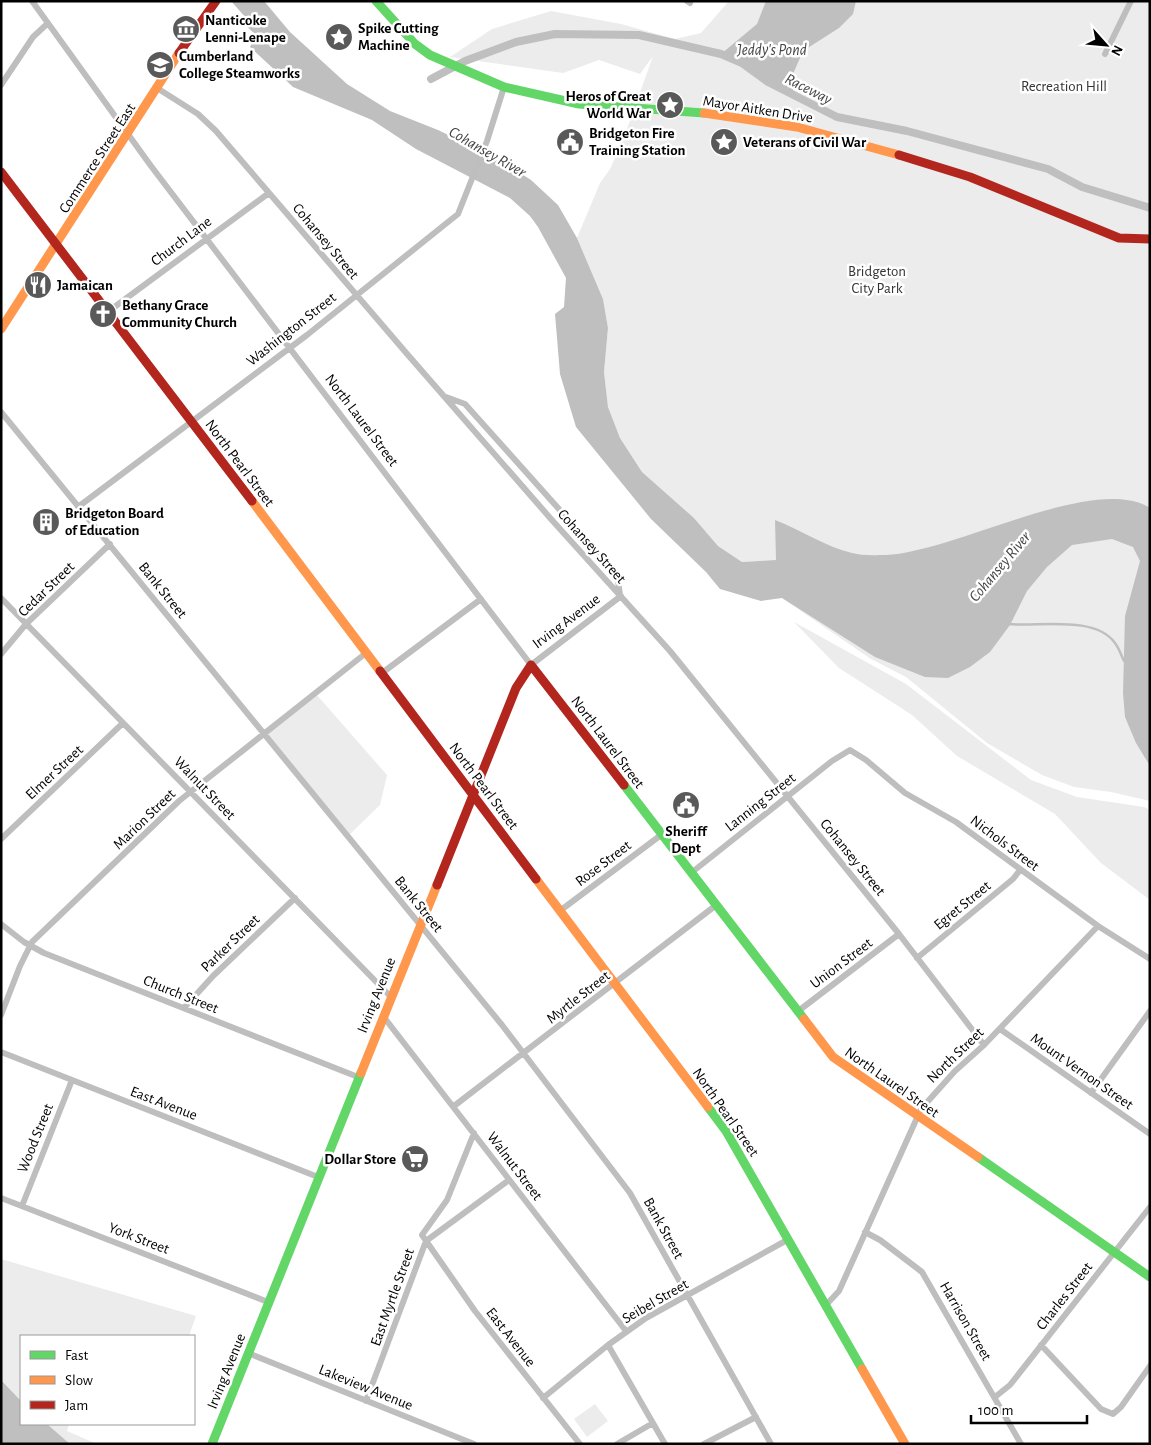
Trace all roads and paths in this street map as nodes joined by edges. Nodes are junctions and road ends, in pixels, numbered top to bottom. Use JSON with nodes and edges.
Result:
{"nodes":[{"id":1,"x":32,"y":1,"type":"edge"},
{"id":2,"x":216,"y":1,"type":"edge"},
{"id":3,"x":376,"y":1,"type":"edge"},
{"id":4,"x":1131,"y":1,"type":"edge"},
{"id":5,"x":48,"y":23,"type":"junction"},
{"id":6,"x":1105,"y":54,"type":"dead end"},
{"id":7,"x":1,"y":85,"type":"edge"},
{"id":8,"x":504,"y":87,"type":"junction"},
{"id":9,"x":157,"y":88,"type":"junction"},
{"id":10,"x":128,"y":136,"type":"junction"},
{"id":11,"x":1,"y":172,"type":"edge"},
{"id":12,"x":269,"y":193,"type":"junction"},
{"id":13,"x":206,"y":238,"type":"junction"},
{"id":14,"x":1150,"y":239,"type":"edge"},
{"id":15,"x":58,"y":244,"type":"junction"},
{"id":16,"x":355,"y":295,"type":"junction"},
{"id":17,"x":109,"y":311,"type":"junction"},
{"id":18,"x":2,"y":325,"type":"edge"},
{"id":19,"x":289,"y":348,"type":"junction"},
{"id":20,"x":444,"y":396,"type":"junction"},
{"id":21,"x":1,"y":412,"type":"edge"},
{"id":22,"x":192,"y":421,"type":"junction"},
{"id":23,"x":78,"y":507,"type":"junction"},
{"id":24,"x":110,"y":544,"type":"junction"},
{"id":25,"x":621,"y":596,"type":"junction"},
{"id":26,"x":1,"y":598,"type":"edge"},
{"id":27,"x":481,"y":599,"type":"junction"},
{"id":28,"x":26,"y":624,"type":"junction"},
{"id":29,"x":366,"y":653,"type":"junction"},
{"id":30,"x":1,"y":654,"type":"edge"},
{"id":31,"x":530,"y":665,"type":"junction"},
{"id":32,"x":382,"y":674,"type":"junction"},
{"id":33,"x":123,"y":723,"type":"junction"},
{"id":34,"x":264,"y":733,"type":"junction"},
{"id":35,"x":845,"y":752,"type":"joint"},
{"id":36,"x":191,"y":791,"type":"junction"},
{"id":37,"x":473,"y":794,"type":"junction"},
{"id":38,"x":788,"y":796,"type":"junction"},
{"id":39,"x":661,"y":835,"type":"junction"},
{"id":40,"x":1,"y":839,"type":"edge"},
{"id":41,"x":1020,"y":870,"type":"junction"},
{"id":42,"x":691,"y":873,"type":"junction"},
{"id":43,"x":295,"y":898,"type":"junction"},
{"id":44,"x":715,"y":906,"type":"junction"},
{"id":45,"x":561,"y":910,"type":"junction"},
{"id":46,"x":419,"y":923,"type":"junction"},
{"id":47,"x":1,"y":924,"type":"edge"},
{"id":48,"x":1098,"y":926,"type":"junction"},
{"id":49,"x":899,"y":934,"type":"junction"},
{"id":50,"x":30,"y":946,"type":"junction"},
{"id":51,"x":918,"y":958,"type":"junction"},
{"id":52,"x":1150,"y":959,"type":"edge"},
{"id":53,"x":616,"y":983,"type":"junction"},
{"id":54,"x":390,"y":996,"type":"junction"},
{"id":55,"x":184,"y":1008,"type":"junction"},
{"id":56,"x":1150,"y":1011,"type":"edge"},
{"id":57,"x":797,"y":1012,"type":"junction"},
{"id":58,"x":1,"y":1015,"type":"edge"},
{"id":59,"x":383,"y":1016,"type":"junction"},
{"id":60,"x":1000,"y":1029,"type":"junction"},
{"id":61,"x":984,"y":1045,"type":"junction"},
{"id":62,"x":1,"y":1052,"type":"edge"},
{"id":63,"x":523,"y":1054,"type":"junction"},
{"id":64,"x":358,"y":1077,"type":"junction"},
{"id":65,"x":72,"y":1080,"type":"junction"},
{"id":66,"x":1091,"y":1093,"type":"junction"},
{"id":67,"x":454,"y":1106,"type":"junction"},
{"id":68,"x":918,"y":1117,"type":"junction"},
{"id":69,"x":474,"y":1132,"type":"junction"},
{"id":70,"x":1150,"y":1134,"type":"edge"},
{"id":71,"x":318,"y":1177,"type":"junction"},
{"id":72,"x":509,"y":1180,"type":"junction"},
{"id":73,"x":1,"y":1198,"type":"edge"},
{"id":74,"x":22,"y":1206,"type":"junction"},
{"id":75,"x":1150,"y":1207,"type":"edge"},
{"id":76,"x":865,"y":1232,"type":"junction"},
{"id":77,"x":789,"y":1239,"type":"junction"},
{"id":78,"x":426,"y":1242,"type":"junction"},
{"id":79,"x":1115,"y":1253,"type":"junction"},
{"id":80,"x":1150,"y":1277,"type":"edge"},
{"id":81,"x":687,"y":1296,"type":"junction"},
{"id":82,"x":268,"y":1302,"type":"junction"},
{"id":83,"x":826,"y":1305,"type":"junction"},
{"id":84,"x":626,"y":1332,"type":"junction"},
{"id":85,"x":608,"y":1344,"type":"junction"},
{"id":86,"x":1041,"y":1345,"type":"junction"},
{"id":87,"x":248,"y":1353,"type":"junction"},
{"id":88,"x":1150,"y":1366,"type":"edge"},
{"id":89,"x":995,"y":1397,"type":"junction"},
{"id":90,"x":543,"y":1398,"type":"junction"},
{"id":91,"x":366,"y":1400,"type":"junction"},
{"id":92,"x":756,"y":1418,"type":"junction"},
{"id":93,"x":653,"y":1423,"type":"junction"},
{"id":94,"x":212,"y":1444,"type":"edge"},
{"id":95,"x":474,"y":1444,"type":"edge"},
{"id":96,"x":580,"y":1444,"type":"edge"},
{"id":97,"x":617,"y":1444,"type":"edge"},
{"id":98,"x":665,"y":1444,"type":"edge"},
{"id":99,"x":704,"y":1444,"type":"edge"},
{"id":100,"x":771,"y":1444,"type":"edge"},
{"id":101,"x":905,"y":1444,"type":"edge"},
{"id":102,"x":1021,"y":1444,"type":"edge"}],
"edges":[{"from":1,"to":5,"type":"street","name":"North Laurel Street"},
{"from":2,"to":9,"type":"main road","name":"Commerce Street East"},
{"from":3,"to":8,"type":"main road","name":"Mayor Aitken Drive"},
{"from":4,"to":6,"type":"street"},
{"from":5,"to":7,"type":"street"},
{"from":5,"to":10,"type":"street","name":"North Laurel Street"},
{"from":8,"to":14,"type":"main road","name":"Mayor Aitken Drive"},
{"from":8,"to":16,"type":"street","name":"Washington Street"},
{"from":9,"to":10,"type":"main road","name":"Commerce Street East"},
{"from":9,"to":12,"type":"street","name":"Cohansey Street"},
{"from":10,"to":13,"type":"street","name":"North Laurel Street"},
{"from":10,"to":15,"type":"main road","name":"Commerce Street East"},
{"from":11,"to":15,"type":"main road","name":"North Pearl Street"},
{"from":12,"to":13,"type":"street","name":"Church Lane"},
{"from":12,"to":16,"type":"street","name":"Cohansey Street"},
{"from":13,"to":17,"type":"street","name":"Church Lane"},
{"from":13,"to":19,"type":"street","name":"North Laurel Street"},
{"from":15,"to":17,"type":"main road","name":"North Pearl Street"},
{"from":15,"to":18,"type":"main road","name":"Commerce Street East"},
{"from":16,"to":19,"type":"street","name":"Washington Street"},
{"from":16,"to":20,"type":"street","name":"Cohansey Street"},
{"from":17,"to":22,"type":"main road","name":"North Pearl Street"},
{"from":19,"to":22,"type":"street","name":"Washington Street"},
{"from":19,"to":27,"type":"street","name":"North Laurel Street"},
{"from":20,"to":25,"type":"street","name":"Cohansey Street"},
{"from":20,"to":25,"type":"street"},
{"from":21,"to":23,"type":"street","name":"Bank Street"},
{"from":22,"to":23,"type":"street","name":"Washington Street"},
{"from":22,"to":29,"type":"main road","name":"North Pearl Street"},
{"from":23,"to":24,"type":"street","name":"Bank Street"},
{"from":24,"to":28,"type":"street","name":"Cedar Street"},
{"from":24,"to":34,"type":"street","name":"Bank Street"},
{"from":25,"to":31,"type":"street","name":"Irving Avenue"},
{"from":25,"to":38,"type":"street","name":"Cohansey Street"},
{"from":26,"to":28,"type":"street","name":"Walnut Street"},
{"from":27,"to":31,"type":"street","name":"North Laurel Street"},
{"from":27,"to":32,"type":"street"},
{"from":28,"to":30,"type":"street","name":"Cedar Street"},
{"from":28,"to":33,"type":"street","name":"Walnut Street"},
{"from":29,"to":32,"type":"main road","name":"North Pearl Street"},
{"from":29,"to":34,"type":"street","name":"Marion Street"},
{"from":31,"to":37,"type":"main road","name":"Irving Avenue"},
{"from":31,"to":39,"type":"main road","name":"North Laurel Street"},
{"from":32,"to":37,"type":"main road","name":"North Pearl Street"},
{"from":33,"to":36,"type":"street","name":"Walnut Street"},
{"from":33,"to":40,"type":"street","name":"Elmer Street"},
{"from":34,"to":36,"type":"street","name":"Marion Street"},
{"from":34,"to":46,"type":"street","name":"Bank Street"},
{"from":35,"to":38,"type":"street","name":"Lanning Street"},
{"from":35,"to":41,"type":"street","name":"Nichols Street"},
{"from":36,"to":43,"type":"street","name":"Walnut Street"},
{"from":36,"to":50,"type":"street","name":"Marion Street"},
{"from":37,"to":45,"type":"main road","name":"North Pearl Street"},
{"from":37,"to":46,"type":"main road","name":"Irving Avenue"},
{"from":38,"to":42,"type":"street","name":"Lanning Street"},
{"from":38,"to":49,"type":"street","name":"Cohansey Street"},
{"from":39,"to":42,"type":"main road","name":"North Laurel Street"},
{"from":39,"to":45,"type":"street","name":"Rose Street"},
{"from":41,"to":48,"type":"street","name":"Nichols Street"},
{"from":41,"to":51,"type":"street","name":"Egret Street"},
{"from":42,"to":44,"type":"main road","name":"North Laurel Street"},
{"from":43,"to":54,"type":"street","name":"Walnut Street"},
{"from":43,"to":55,"type":"street","name":"Parker Street"},
{"from":44,"to":53,"type":"street","name":"Myrtle Street"},
{"from":44,"to":57,"type":"main road","name":"North Laurel Street"},
{"from":45,"to":53,"type":"main road","name":"North Pearl Street"},
{"from":46,"to":54,"type":"main road","name":"Irving Avenue"},
{"from":46,"to":63,"type":"street","name":"Bank Street"},
{"from":47,"to":50,"type":"street","name":"Church Street"},
{"from":48,"to":52,"type":"street","name":"Nichols Street"},
{"from":48,"to":60,"type":"street","name":"North Street"},
{"from":49,"to":51,"type":"street","name":"Cohansey Street"},
{"from":49,"to":57,"type":"street","name":"Union Street"},
{"from":50,"to":55,"type":"street","name":"Church Street"},
{"from":50,"to":58,"type":"street","name":"Marion Street"},
{"from":51,"to":61,"type":"street","name":"Cohansey Street"},
{"from":53,"to":63,"type":"street","name":"Myrtle Street"},
{"from":53,"to":77,"type":"main road","name":"North Pearl Street"},
{"from":54,"to":59,"type":"main road","name":"Irving Avenue"},
{"from":55,"to":64,"type":"street","name":"Church Street"},
{"from":56,"to":66,"type":"street"},
{"from":57,"to":68,"type":"main road","name":"North Laurel Street"},
{"from":59,"to":64,"type":"main road","name":"Irving Avenue"},
{"from":59,"to":67,"type":"street","name":"Walnut Street"},
{"from":60,"to":61,"type":"street","name":"North Street"},
{"from":60,"to":66,"type":"street","name":"Mount Vernon Street"},
{"from":61,"to":68,"type":"street","name":"North Street"},
{"from":62,"to":65,"type":"street","name":"East Avenue"},
{"from":63,"to":67,"type":"street","name":"Myrtle Street"},
{"from":63,"to":81,"type":"street","name":"Bank Street"},
{"from":64,"to":71,"type":"main road","name":"Irving Avenue"},
{"from":65,"to":71,"type":"street","name":"East Avenue"},
{"from":65,"to":74,"type":"street","name":"Wood Street"},
{"from":66,"to":70,"type":"street","name":"Mount Vernon Street"},
{"from":67,"to":69,"type":"street","name":"Walnut Street"},
{"from":68,"to":76,"type":"street","name":"North Street"},
{"from":68,"to":79,"type":"main road","name":"North Laurel Street"},
{"from":69,"to":72,"type":"street","name":"Walnut Street"},
{"from":69,"to":78,"type":"street"},
{"from":71,"to":82,"type":"main road","name":"Irving Avenue"},
{"from":72,"to":78,"type":"street","name":"East Myrtle Street"},
{"from":72,"to":84,"type":"street","name":"Walnut Street"},
{"from":73,"to":74,"type":"street","name":"York Street"},
{"from":74,"to":82,"type":"street","name":"York Street"},
{"from":75,"to":79,"type":"street","name":"Charles Street"},
{"from":76,"to":83,"type":"street","name":"North Street"},
{"from":76,"to":89,"type":"street","name":"Harrison Street"},
{"from":77,"to":81,"type":"street","name":"Seibel Street"},
{"from":77,"to":83,"type":"main road","name":"North Pearl Street"},
{"from":78,"to":90,"type":"street","name":"East Avenue"},
{"from":78,"to":91,"type":"street","name":"East Myrtle Street"},
{"from":79,"to":80,"type":"main road","name":"North Laurel Street"},
{"from":79,"to":86,"type":"street","name":"Charles Street"},
{"from":81,"to":84,"type":"street","name":"Seibel Street"},
{"from":81,"to":92,"type":"street","name":"Bank Street"},
{"from":82,"to":87,"type":"main road","name":"Irving Avenue"},
{"from":83,"to":101,"type":"main road","name":"North Pearl Street"},
{"from":84,"to":85,"type":"street","name":"Seibel Street"},
{"from":85,"to":90,"type":"street","name":"Seibel Street"},
{"from":85,"to":93,"type":"street"},
{"from":86,"to":88,"type":"street"},
{"from":86,"to":89,"type":"street","name":"Charles Street"},
{"from":87,"to":91,"type":"street","name":"Lakeview Avenue"},
{"from":87,"to":94,"type":"main road","name":"Irving Avenue"},
{"from":89,"to":102,"type":"street","name":"Harrison Street"},
{"from":90,"to":96,"type":"street","name":"East Avenue"},
{"from":91,"to":95,"type":"street","name":"Lakeview Avenue"},
{"from":92,"to":99,"type":"street"},
{"from":92,"to":100,"type":"street","name":"Bank Street"},
{"from":93,"to":97,"type":"street"},
{"from":93,"to":98,"type":"street"}]}
